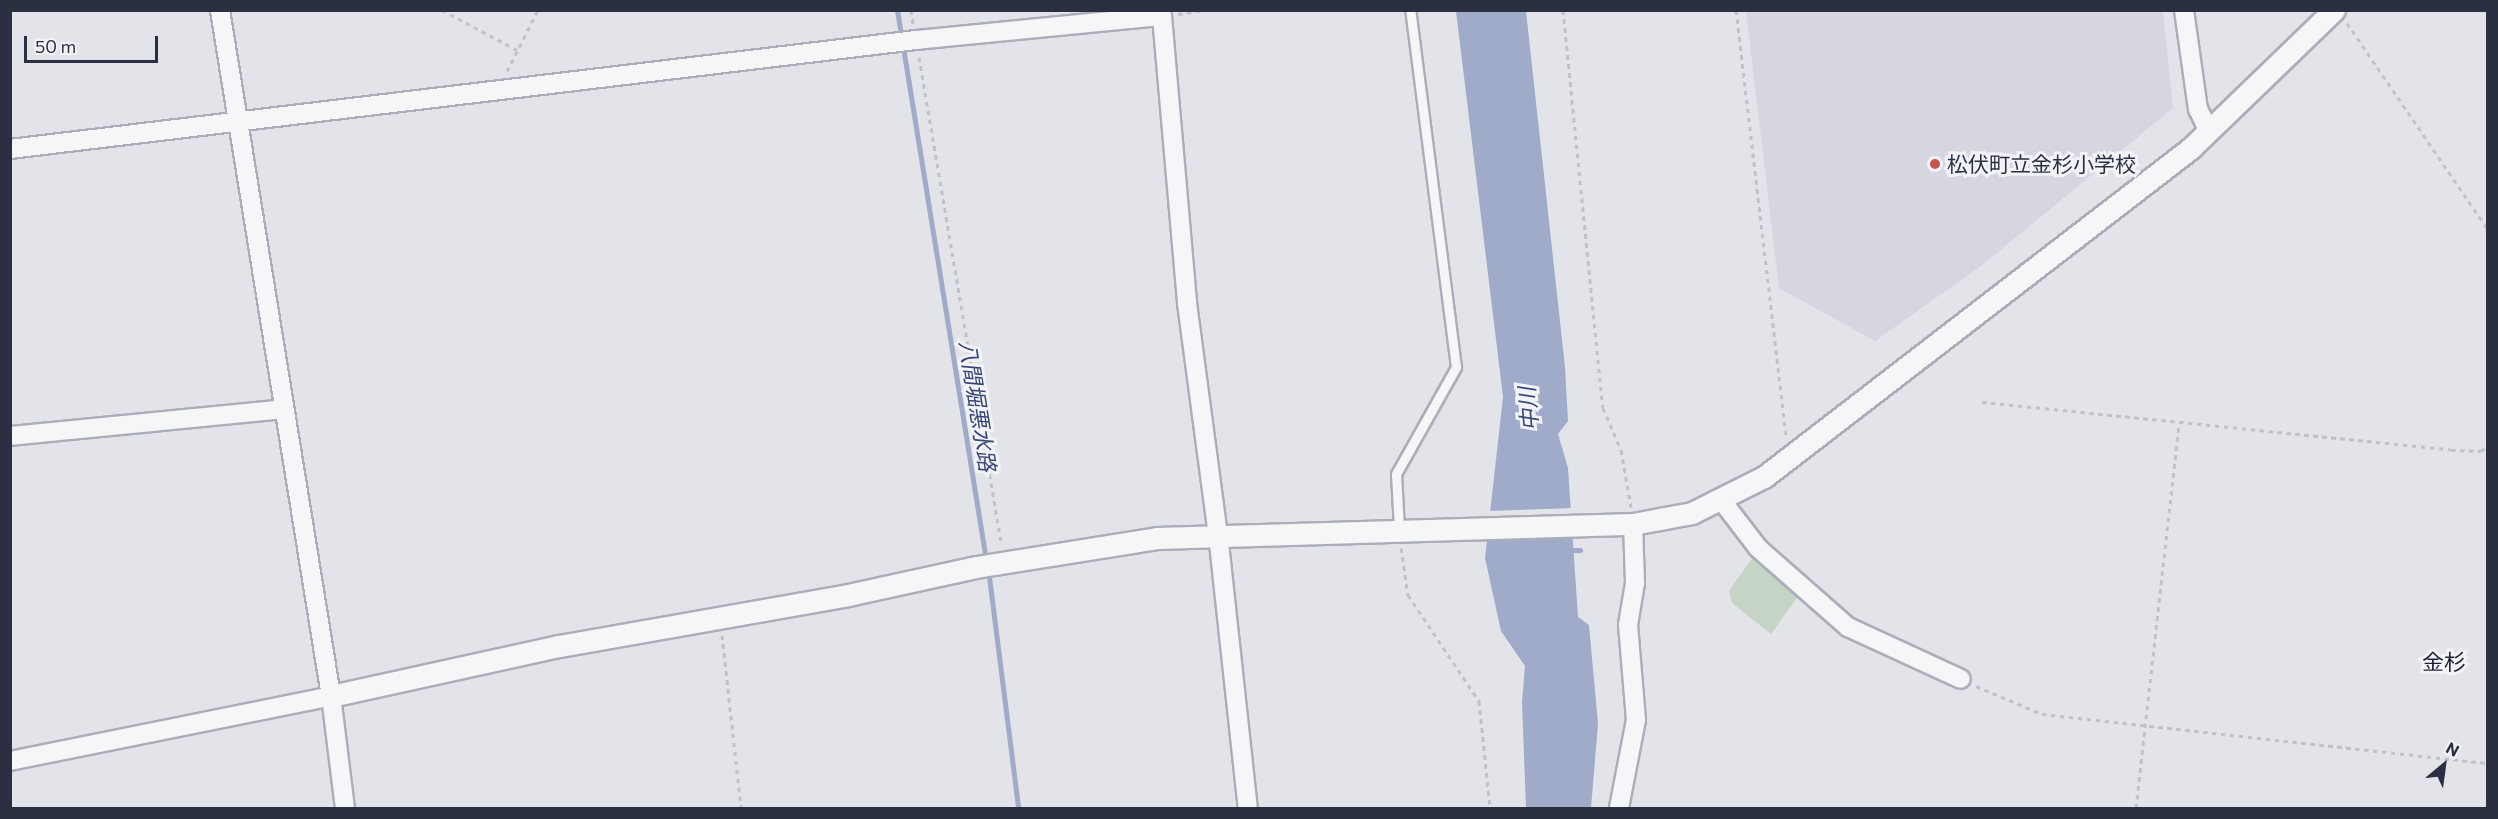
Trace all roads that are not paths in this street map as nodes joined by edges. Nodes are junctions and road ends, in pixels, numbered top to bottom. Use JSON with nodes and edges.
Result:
{"nodes":[{"id":1,"x":220,"y":10,"type":"edge"},
{"id":2,"x":1410,"y":10,"type":"edge"},
{"id":3,"x":2184,"y":10,"type":"edge"},
{"id":4,"x":2339,"y":15,"type":"edge"},
{"id":5,"x":240,"y":122,"type":"junction"},
{"id":6,"x":2209,"y":132,"type":"junction"},
{"id":7,"x":10,"y":149,"type":"edge"},
{"id":8,"x":283,"y":409,"type":"junction"},
{"id":9,"x":10,"y":436,"type":"edge"},
{"id":10,"x":1722,"y":501,"type":"junction"},
{"id":11,"x":1630,"y":524,"type":"junction"},
{"id":12,"x":1403,"y":528,"type":"junction"},
{"id":13,"x":1218,"y":534,"type":"junction"},
{"id":14,"x":1961,"y":679,"type":"road end"},
{"id":15,"x":331,"y":696,"type":"junction"},
{"id":16,"x":10,"y":761,"type":"edge"},
{"id":17,"x":345,"y":808,"type":"edge"},
{"id":18,"x":1248,"y":808,"type":"edge"},
{"id":19,"x":1620,"y":808,"type":"edge"}],
"edges":[{"from":1,"to":5,"type":"street"},
{"from":2,"to":12,"type":"lane"},
{"from":3,"to":6,"type":"street"},
{"from":4,"to":6,"type":"street"},
{"from":5,"to":7,"type":"street"},
{"from":5,"to":8,"type":"street"},
{"from":5,"to":13,"type":"street"},
{"from":6,"to":10,"type":"street"},
{"from":8,"to":9,"type":"street"},
{"from":8,"to":15,"type":"street"},
{"from":10,"to":11,"type":"street"},
{"from":10,"to":14,"type":"street"},
{"from":11,"to":12,"type":"street"},
{"from":11,"to":19,"type":"street"},
{"from":12,"to":13,"type":"street"},
{"from":13,"to":15,"type":"street"},
{"from":13,"to":18,"type":"street"},
{"from":15,"to":16,"type":"street"},
{"from":15,"to":17,"type":"street"}]}
